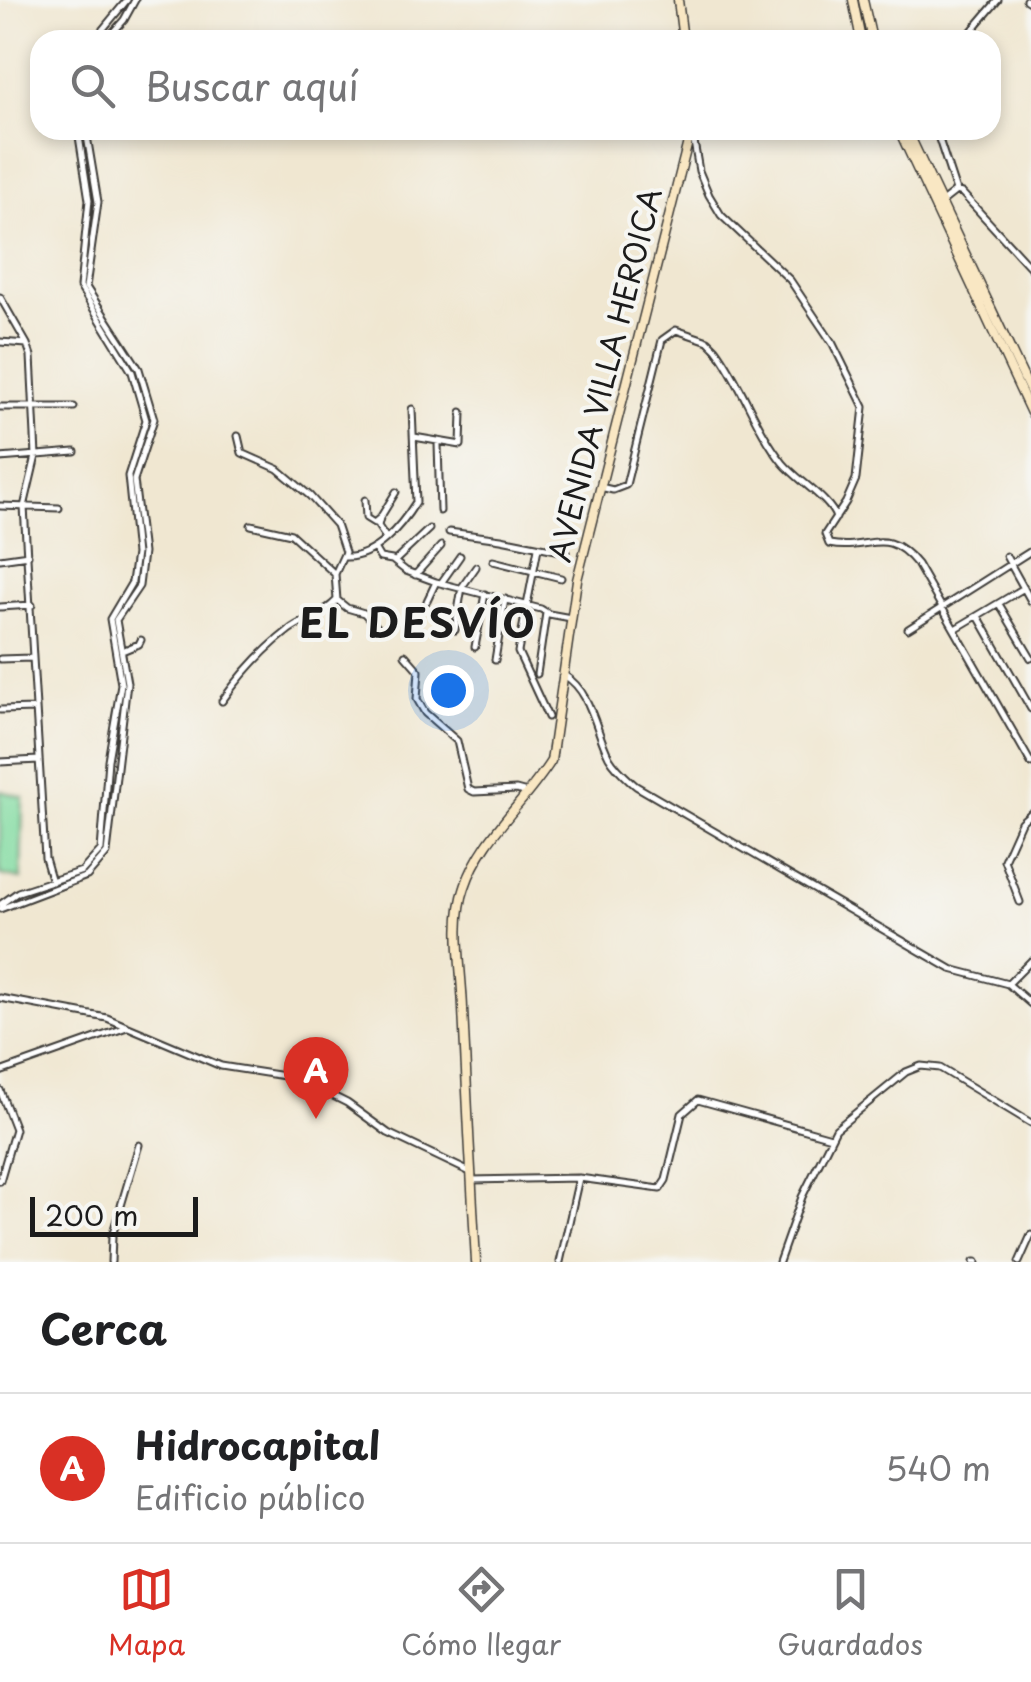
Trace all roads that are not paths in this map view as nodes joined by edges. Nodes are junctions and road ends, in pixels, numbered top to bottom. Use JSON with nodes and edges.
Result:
{"nodes":[{"id":1,"x":127,"y":0,"type":"edge"},
{"id":2,"x":135,"y":0,"type":"edge"},
{"id":3,"x":678,"y":0,"type":"edge"},
{"id":4,"x":853,"y":0,"type":"edge"},
{"id":5,"x":863,"y":0,"type":"edge"},
{"id":6,"x":998,"y":0,"type":"edge"},
{"id":7,"x":102,"y":30,"type":"edge"},
{"id":8,"x":115,"y":30,"type":"edge"},
{"id":9,"x":682,"y":30,"type":"edge"},
{"id":10,"x":859,"y":30,"type":"edge"},
{"id":11,"x":870,"y":30,"type":"edge"},
{"id":12,"x":972,"y":30,"type":"edge"},
{"id":13,"x":79,"y":140,"type":"edge"},
{"id":14,"x":88,"y":140,"type":"edge"},
{"id":15,"x":689,"y":140,"type":"edge"},
{"id":16,"x":694,"y":140,"type":"edge"},
{"id":17,"x":903,"y":140,"type":"edge"},
{"id":18,"x":913,"y":140,"type":"edge"},
{"id":19,"x":939,"y":140,"type":"edge"},
{"id":20,"x":956,"y":191,"type":"junction"},
{"id":21,"x":941,"y":203,"type":"junction"},
{"id":22,"x":1031,"y":268,"type":"edge"},
{"id":23,"x":0,"y":297,"type":"edge"},
{"id":24,"x":0,"y":342,"type":"edge"},
{"id":25,"x":27,"y":344,"type":"junction"},
{"id":26,"x":1031,"y":393,"type":"edge"},
{"id":27,"x":0,"y":408,"type":"edge"},
{"id":28,"x":34,"y":408,"type":"junction"},
{"id":29,"x":74,"y":408,"type":"dead end"},
{"id":30,"x":412,"y":409,"type":"dead end"},
{"id":31,"x":462,"y":412,"type":"dead end"},
{"id":32,"x":1031,"y":413,"type":"edge"},
{"id":33,"x":238,"y":436,"type":"dead end"},
{"id":34,"x":414,"y":437,"type":"junction"},
{"id":35,"x":438,"y":442,"type":"junction"},
{"id":36,"x":74,"y":452,"type":"dead end"},
{"id":37,"x":36,"y":456,"type":"junction"},
{"id":38,"x":0,"y":458,"type":"edge"},
{"id":39,"x":600,"y":487,"type":"junction"},
{"id":40,"x":396,"y":492,"type":"dead end"},
{"id":41,"x":365,"y":500,"type":"dead end"},
{"id":42,"x":0,"y":506,"type":"edge"},
{"id":43,"x":24,"y":507,"type":"junction"},
{"id":44,"x":59,"y":508,"type":"dead end"},
{"id":45,"x":440,"y":511,"type":"dead end"},
{"id":46,"x":380,"y":518,"type":"junction"},
{"id":47,"x":836,"y":518,"type":"junction"},
{"id":48,"x":252,"y":525,"type":"dead end"},
{"id":49,"x":429,"y":529,"type":"dead end"},
{"id":50,"x":449,"y":532,"type":"dead end"},
{"id":51,"x":386,"y":538,"type":"junction"},
{"id":52,"x":440,"y":546,"type":"dead end"},
{"id":53,"x":374,"y":548,"type":"junction"},
{"id":54,"x":538,"y":548,"type":"junction"},
{"id":55,"x":1031,"y":551,"type":"edge"},
{"id":56,"x":566,"y":552,"type":"dead end"},
{"id":57,"x":28,"y":556,"type":"junction"},
{"id":58,"x":460,"y":556,"type":"dead end"},
{"id":59,"x":1006,"y":556,"type":"dead end"},
{"id":60,"x":344,"y":557,"type":"junction"},
{"id":61,"x":0,"y":558,"type":"edge"},
{"id":62,"x":493,"y":561,"type":"dead end"},
{"id":63,"x":394,"y":562,"type":"junction"},
{"id":64,"x":1010,"y":564,"type":"junction"},
{"id":65,"x":476,"y":568,"type":"dead end"},
{"id":66,"x":534,"y":572,"type":"junction"},
{"id":67,"x":335,"y":574,"type":"junction"},
{"id":68,"x":415,"y":575,"type":"junction"},
{"id":69,"x":560,"y":578,"type":"dead end"},
{"id":70,"x":439,"y":582,"type":"junction"},
{"id":71,"x":462,"y":587,"type":"junction"},
{"id":72,"x":1024,"y":588,"type":"junction"},
{"id":73,"x":485,"y":594,"type":"junction"},
{"id":74,"x":338,"y":600,"type":"junction"},
{"id":75,"x":427,"y":600,"type":"dead end"},
{"id":76,"x":505,"y":600,"type":"junction"},
{"id":77,"x":1031,"y":601,"type":"edge"},
{"id":78,"x":998,"y":604,"type":"junction"},
{"id":79,"x":32,"y":605,"type":"junction"},
{"id":80,"x":527,"y":606,"type":"junction"},
{"id":81,"x":942,"y":606,"type":"junction"},
{"id":82,"x":0,"y":607,"type":"edge"},
{"id":83,"x":546,"y":612,"type":"junction"},
{"id":84,"x":978,"y":616,"type":"junction"},
{"id":85,"x":571,"y":618,"type":"junction"},
{"id":86,"x":378,"y":628,"type":"dead end"},
{"id":87,"x":456,"y":630,"type":"dead end"},
{"id":88,"x":908,"y":630,"type":"dead end"},
{"id":89,"x":955,"y":630,"type":"junction"},
{"id":90,"x":141,"y":640,"type":"dead end"},
{"id":91,"x":475,"y":647,"type":"dead end"},
{"id":92,"x":122,"y":651,"type":"junction"},
{"id":93,"x":406,"y":655,"type":"dead end"},
{"id":94,"x":31,"y":658,"type":"junction"},
{"id":95,"x":1031,"y":658,"type":"edge"},
{"id":96,"x":0,"y":659,"type":"edge"},
{"id":97,"x":495,"y":660,"type":"dead end"},
{"id":98,"x":537,"y":674,"type":"dead end"},
{"id":99,"x":564,"y":675,"type":"junction"},
{"id":100,"x":222,"y":701,"type":"dead end"},
{"id":101,"x":35,"y":709,"type":"junction"},
{"id":102,"x":1031,"y":709,"type":"edge"},
{"id":103,"x":0,"y":710,"type":"edge"},
{"id":104,"x":548,"y":717,"type":"dead end"},
{"id":105,"x":39,"y":760,"type":"junction"},
{"id":106,"x":0,"y":762,"type":"edge"},
{"id":107,"x":1031,"y":763,"type":"edge"},
{"id":108,"x":527,"y":793,"type":"junction"},
{"id":109,"x":1031,"y":813,"type":"edge"},
{"id":110,"x":52,"y":882,"type":"junction"},
{"id":111,"x":1020,"y":902,"type":"dead end"},
{"id":112,"x":0,"y":907,"type":"edge"},
{"id":113,"x":1031,"y":962,"type":"edge"},
{"id":114,"x":1008,"y":984,"type":"junction"},
{"id":115,"x":0,"y":998,"type":"edge"},
{"id":116,"x":1031,"y":1004,"type":"edge"},
{"id":117,"x":130,"y":1027,"type":"junction"},
{"id":118,"x":0,"y":1072,"type":"edge"},
{"id":119,"x":0,"y":1090,"type":"edge"},
{"id":120,"x":1031,"y":1123,"type":"edge"},
{"id":121,"x":831,"y":1137,"type":"junction"},
{"id":122,"x":140,"y":1145,"type":"dead end"},
{"id":123,"x":471,"y":1176,"type":"junction"},
{"id":124,"x":579,"y":1178,"type":"junction"},
{"id":125,"x":0,"y":1181,"type":"edge"},
{"id":126,"x":1031,"y":1236,"type":"edge"},
{"id":127,"x":112,"y":1262,"type":"edge"},
{"id":128,"x":476,"y":1262,"type":"edge"},
{"id":129,"x":560,"y":1262,"type":"edge"},
{"id":130,"x":779,"y":1262,"type":"edge"},
{"id":131,"x":1019,"y":1262,"type":"edge"}],
"edges":[{"from":1,"to":7,"type":"street"},
{"from":2,"to":8,"type":"street"},
{"from":3,"to":9,"type":"main road"},
{"from":4,"to":10,"type":"main road"},
{"from":5,"to":11,"type":"main road"},
{"from":6,"to":12,"type":"street"},
{"from":13,"to":110,"type":"street"},
{"from":14,"to":92,"type":"street"},
{"from":15,"to":39,"type":"main road","name":"AVENIDA VILLA HEROICA"},
{"from":16,"to":47,"type":"street"},
{"from":17,"to":32,"type":"main road"},
{"from":18,"to":21,"type":"main road"},
{"from":19,"to":20,"type":"street"},
{"from":20,"to":21,"type":"street"},
{"from":20,"to":22,"type":"street"},
{"from":21,"to":26,"type":"main road"},
{"from":23,"to":25,"type":"street"},
{"from":24,"to":25,"type":"street"},
{"from":25,"to":28,"type":"street"},
{"from":27,"to":28,"type":"street"},
{"from":28,"to":29,"type":"street"},
{"from":28,"to":37,"type":"street"},
{"from":30,"to":34,"type":"street"},
{"from":31,"to":35,"type":"street"},
{"from":33,"to":60,"type":"street"},
{"from":34,"to":35,"type":"street"},
{"from":34,"to":51,"type":"street"},
{"from":35,"to":45,"type":"street"},
{"from":36,"to":37,"type":"street"},
{"from":37,"to":38,"type":"street"},
{"from":37,"to":43,"type":"street"},
{"from":39,"to":47,"type":"street"},
{"from":39,"to":85,"type":"main road","name":"AVENIDA VILLA HEROICA"},
{"from":40,"to":46,"type":"street"},
{"from":41,"to":46,"type":"street"},
{"from":42,"to":43,"type":"street"},
{"from":43,"to":44,"type":"street"},
{"from":43,"to":57,"type":"street"},
{"from":46,"to":51,"type":"street"},
{"from":47,"to":81,"type":"street"},
{"from":48,"to":67,"type":"street"},
{"from":49,"to":63,"type":"street"},
{"from":50,"to":54,"type":"street"},
{"from":51,"to":53,"type":"street"},
{"from":52,"to":68,"type":"street"},
{"from":53,"to":60,"type":"street"},
{"from":53,"to":63,"type":"street"},
{"from":54,"to":56,"type":"street"},
{"from":54,"to":66,"type":"street"},
{"from":55,"to":64,"type":"street"},
{"from":57,"to":61,"type":"street"},
{"from":57,"to":79,"type":"street"},
{"from":58,"to":70,"type":"street"},
{"from":59,"to":64,"type":"street"},
{"from":60,"to":67,"type":"street"},
{"from":62,"to":66,"type":"street"},
{"from":63,"to":68,"type":"street"},
{"from":64,"to":72,"type":"street"},
{"from":64,"to":81,"type":"street"},
{"from":65,"to":71,"type":"street"},
{"from":66,"to":69,"type":"street"},
{"from":66,"to":80,"type":"street"},
{"from":67,"to":74,"type":"street"},
{"from":68,"to":70,"type":"street"},
{"from":70,"to":71,"type":"street"},
{"from":70,"to":75,"type":"street"},
{"from":71,"to":73,"type":"street"},
{"from":71,"to":87,"type":"street"},
{"from":72,"to":77,"type":"street"},
{"from":72,"to":78,"type":"street"},
{"from":73,"to":76,"type":"street"},
{"from":73,"to":91,"type":"street"},
{"from":74,"to":86,"type":"street"},
{"from":74,"to":100,"type":"street"},
{"from":76,"to":80,"type":"street"},
{"from":76,"to":97,"type":"street"},
{"from":78,"to":84,"type":"street"},
{"from":78,"to":95,"type":"street"},
{"from":79,"to":82,"type":"street"},
{"from":79,"to":94,"type":"street"},
{"from":80,"to":83,"type":"street"},
{"from":80,"to":104,"type":"street"},
{"from":81,"to":88,"type":"street"},
{"from":81,"to":89,"type":"street"},
{"from":83,"to":85,"type":"street"},
{"from":83,"to":98,"type":"street"},
{"from":84,"to":89,"type":"street"},
{"from":84,"to":102,"type":"street"},
{"from":85,"to":99,"type":"main road","name":"AVENIDA VILLA HEROICA"},
{"from":89,"to":107,"type":"street"},
{"from":90,"to":92,"type":"street"},
{"from":92,"to":112,"type":"street"},
{"from":93,"to":108,"type":"street"},
{"from":94,"to":96,"type":"street"},
{"from":94,"to":101,"type":"street"},
{"from":99,"to":108,"type":"main road","name":"AVENIDA VILLA HEROICA"},
{"from":99,"to":114,"type":"street"},
{"from":101,"to":103,"type":"street"},
{"from":101,"to":105,"type":"street"},
{"from":105,"to":106,"type":"street"},
{"from":105,"to":110,"type":"street"},
{"from":108,"to":123,"type":"main road","name":"AVENIDA VILLA HEROICA"},
{"from":109,"to":111,"type":"street"},
{"from":110,"to":112,"type":"street"},
{"from":113,"to":114,"type":"street"},
{"from":114,"to":116,"type":"street"},
{"from":115,"to":117,"type":"street"},
{"from":117,"to":118,"type":"street"},
{"from":117,"to":123,"type":"street"},
{"from":119,"to":125,"type":"street"},
{"from":120,"to":121,"type":"street"},
{"from":121,"to":124,"type":"street"},
{"from":121,"to":130,"type":"street"},
{"from":122,"to":127,"type":"street"},
{"from":123,"to":124,"type":"street"},
{"from":123,"to":128,"type":"main road","name":"AVENIDA VILLA HEROICA"},
{"from":124,"to":129,"type":"street"},
{"from":126,"to":131,"type":"street"}]}
